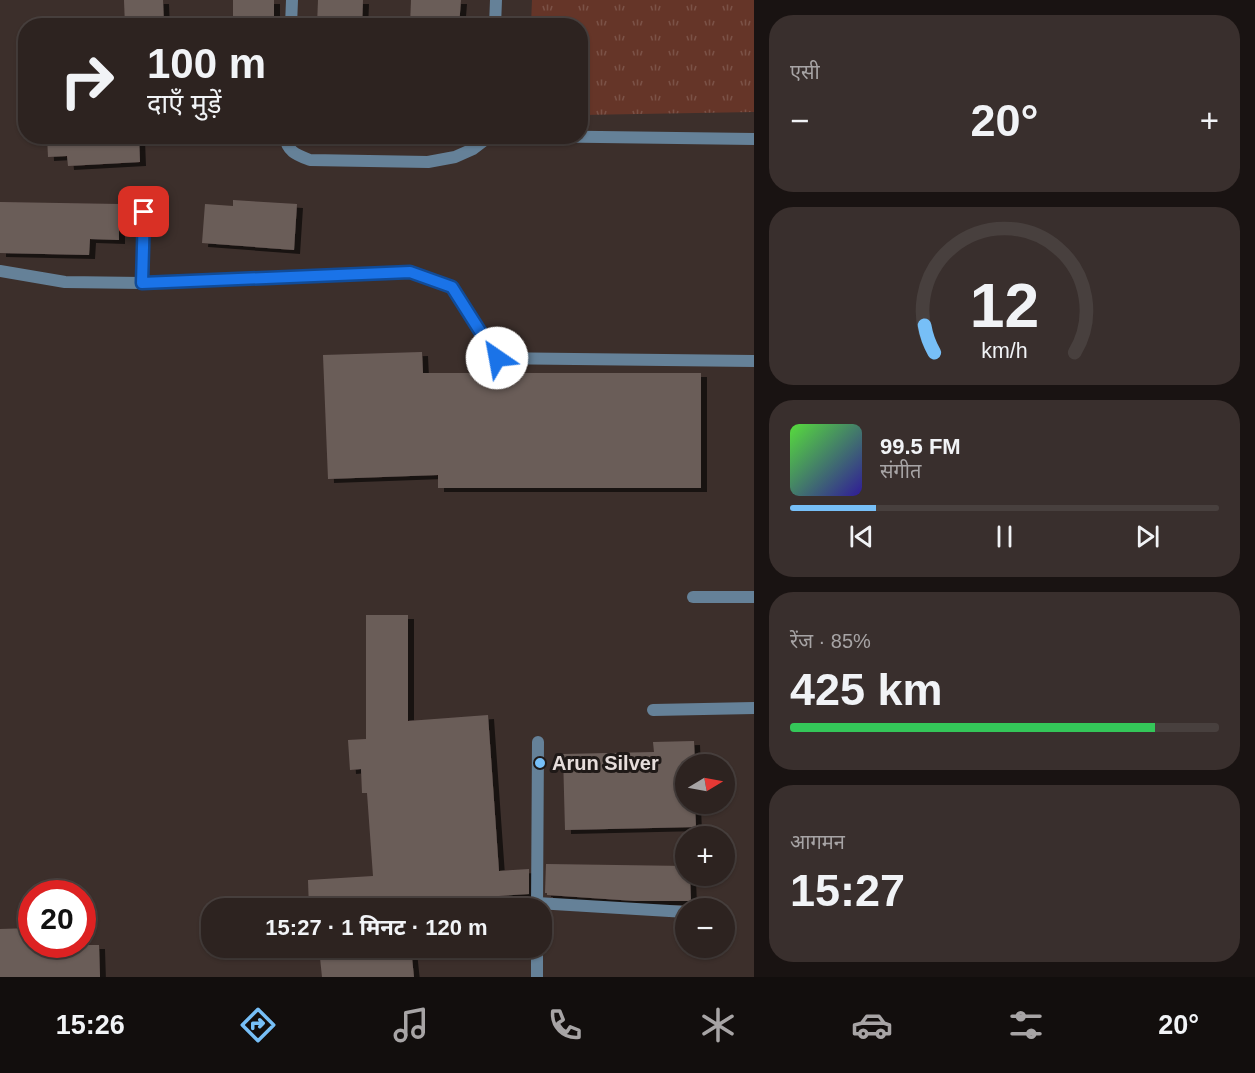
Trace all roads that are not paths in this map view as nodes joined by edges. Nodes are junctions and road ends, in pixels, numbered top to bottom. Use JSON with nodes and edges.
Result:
{"nodes":[{"id":1,"x":292,"y":0,"type":"edge"},
{"id":2,"x":496,"y":0,"type":"edge"},
{"id":3,"x":291,"y":18,"type":"edge"},
{"id":4,"x":495,"y":18,"type":"edge"},
{"id":5,"x":588,"y":137,"type":"edge"},
{"id":6,"x":754,"y":139,"type":"edge"},
{"id":7,"x":287,"y":144,"type":"edge"},
{"id":8,"x":479,"y":144,"type":"edge"},
{"id":9,"x":144,"y":212,"type":"dead end"},
{"id":10,"x":0,"y":271,"type":"edge"},
{"id":11,"x":142,"y":283,"type":"junction"},
{"id":12,"x":754,"y":361,"type":"edge"},
{"id":13,"x":693,"y":597,"type":"dead end"},
{"id":14,"x":754,"y":597,"type":"edge"},
{"id":15,"x":754,"y":708,"type":"edge"},
{"id":16,"x":653,"y":710,"type":"dead end"},
{"id":17,"x":538,"y":741,"type":"dead end"},
{"id":18,"x":537,"y":898,"type":"edge"},
{"id":19,"x":552,"y":907,"type":"edge"},
{"id":20,"x":675,"y":912,"type":"edge"},
{"id":21,"x":537,"y":958,"type":"edge"},
{"id":22,"x":537,"y":977,"type":"edge"}],
"edges":[{"from":1,"to":3,"type":"street"},
{"from":2,"to":4,"type":"street"},
{"from":5,"to":6,"type":"street"},
{"from":7,"to":8,"type":"street"},
{"from":9,"to":11,"type":"street"},
{"from":10,"to":11,"type":"street"},
{"from":11,"to":12,"type":"street"},
{"from":13,"to":14,"type":"street"},
{"from":15,"to":16,"type":"street"},
{"from":17,"to":18,"type":"street"},
{"from":19,"to":20,"type":"street"},
{"from":21,"to":22,"type":"street"}]}
